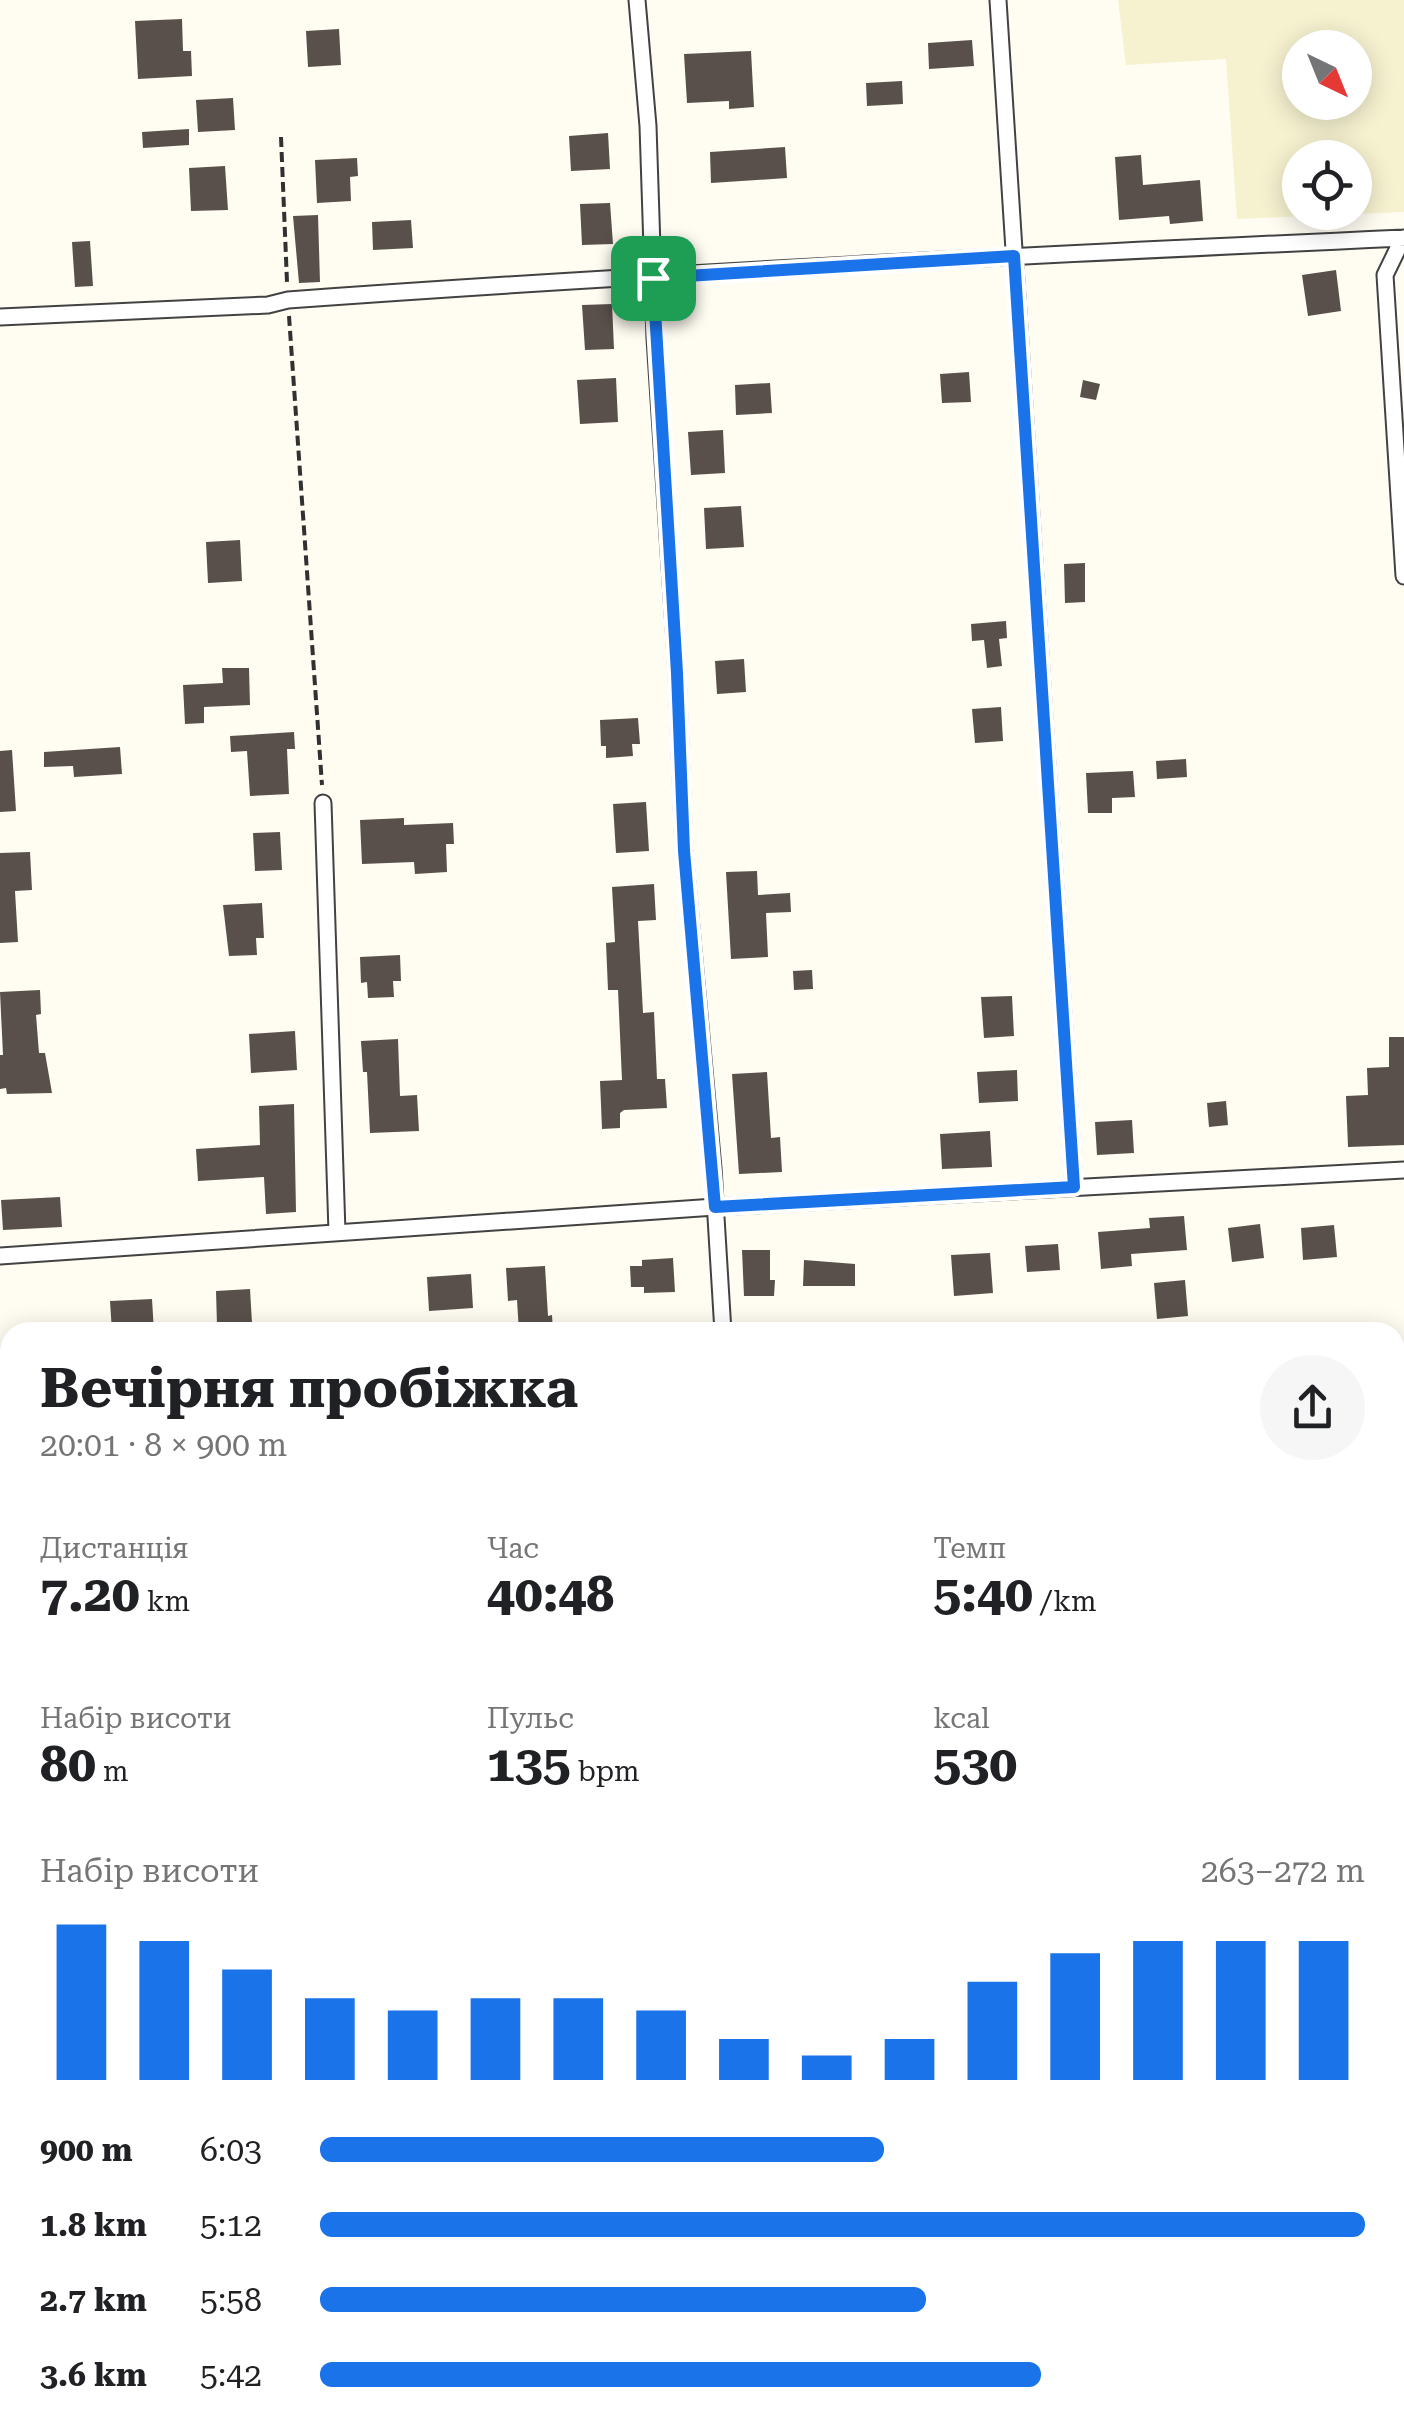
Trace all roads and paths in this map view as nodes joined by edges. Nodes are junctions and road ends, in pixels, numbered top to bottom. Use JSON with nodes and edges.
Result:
{"nodes":[{"id":1,"x":637,"y":0,"type":"edge"},
{"id":2,"x":998,"y":0,"type":"edge"},
{"id":3,"x":280,"y":136,"type":"dead end"},
{"id":4,"x":1404,"y":238,"type":"edge"},
{"id":5,"x":1014,"y":256,"type":"junction"},
{"id":6,"x":653,"y":278,"type":"junction"},
{"id":7,"x":288,"y":300,"type":"junction"},
{"id":8,"x":0,"y":316,"type":"edge"},
{"id":9,"x":1404,"y":576,"type":"edge"},
{"id":10,"x":323,"y":803,"type":"joint"},
{"id":11,"x":1404,"y":1170,"type":"edge"},
{"id":12,"x":1074,"y":1187,"type":"junction"},
{"id":13,"x":715,"y":1207,"type":"junction"},
{"id":14,"x":337,"y":1232,"type":"junction"},
{"id":15,"x":0,"y":1256,"type":"edge"},
{"id":16,"x":723,"y":1322,"type":"edge"}],
"edges":[{"from":1,"to":6,"type":"street"},
{"from":2,"to":5,"type":"street"},
{"from":3,"to":7,"type":"path"},
{"from":4,"to":5,"type":"street"},
{"from":4,"to":9,"type":"street"},
{"from":5,"to":6,"type":"street"},
{"from":5,"to":12,"type":"street"},
{"from":6,"to":7,"type":"street"},
{"from":6,"to":13,"type":"street"},
{"from":7,"to":8,"type":"street"},
{"from":7,"to":10,"type":"path"},
{"from":10,"to":14,"type":"street"},
{"from":11,"to":12,"type":"street"},
{"from":12,"to":13,"type":"street"},
{"from":13,"to":14,"type":"street"},
{"from":13,"to":16,"type":"street"},
{"from":14,"to":15,"type":"street"}]}
